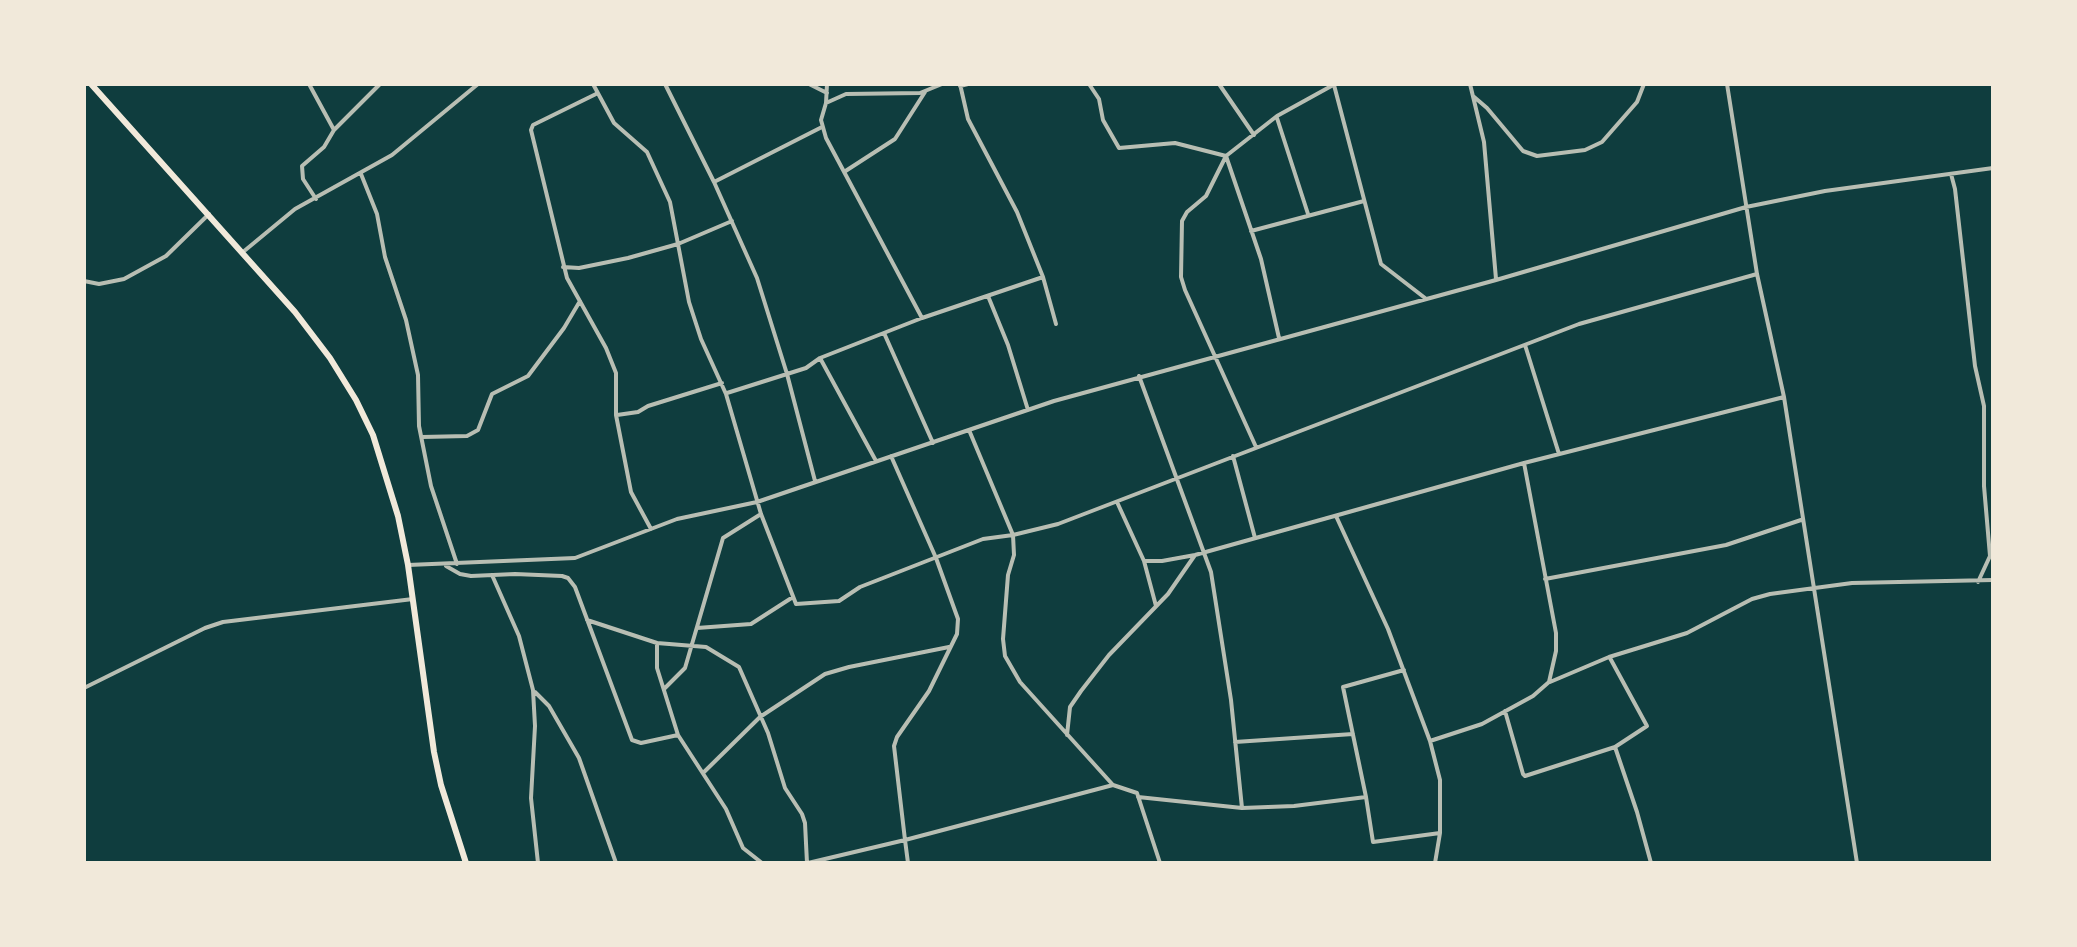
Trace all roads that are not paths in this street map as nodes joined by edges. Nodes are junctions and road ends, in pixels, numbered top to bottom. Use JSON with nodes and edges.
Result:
{"nodes":[{"id":1,"x":91,"y":84,"type":"edge"},
{"id":2,"x":309,"y":84,"type":"edge"},
{"id":3,"x":380,"y":84,"type":"edge"},
{"id":4,"x":478,"y":84,"type":"edge"},
{"id":5,"x":593,"y":84,"type":"edge"},
{"id":6,"x":665,"y":84,"type":"edge"},
{"id":7,"x":809,"y":84,"type":"edge"},
{"id":8,"x":827,"y":84,"type":"edge"},
{"id":9,"x":942,"y":84,"type":"edge"},
{"id":10,"x":968,"y":84,"type":"edge"},
{"id":11,"x":1089,"y":84,"type":"edge"},
{"id":12,"x":1219,"y":84,"type":"edge"},
{"id":13,"x":1334,"y":84,"type":"edge"},
{"id":14,"x":1470,"y":84,"type":"edge"},
{"id":15,"x":1644,"y":84,"type":"edge"},
{"id":16,"x":1727,"y":84,"type":"edge"},
{"id":17,"x":960,"y":85,"type":"edge"},
{"id":18,"x":925,"y":92,"type":"junction"},
{"id":19,"x":827,"y":93,"type":"junction"},
{"id":20,"x":596,"y":94,"type":"junction"},
{"id":21,"x":1473,"y":96,"type":"junction"},
{"id":22,"x":826,"y":103,"type":"junction"},
{"id":23,"x":1277,"y":116,"type":"junction"},
{"id":24,"x":822,"y":127,"type":"junction"},
{"id":25,"x":334,"y":130,"type":"junction"},
{"id":26,"x":1255,"y":135,"type":"junction"},
{"id":27,"x":1226,"y":156,"type":"junction"},
{"id":28,"x":1993,"y":168,"type":"edge"},
{"id":29,"x":844,"y":172,"type":"junction"},
{"id":30,"x":1950,"y":173,"type":"junction"},
{"id":31,"x":361,"y":174,"type":"junction"},
{"id":32,"x":714,"y":182,"type":"junction"},
{"id":33,"x":316,"y":199,"type":"junction"},
{"id":34,"x":1364,"y":201,"type":"junction"},
{"id":35,"x":1746,"y":207,"type":"junction"},
{"id":36,"x":209,"y":214,"type":"junction"},
{"id":37,"x":1308,"y":214,"type":"junction"},
{"id":38,"x":732,"y":221,"type":"junction"},
{"id":39,"x":1251,"y":231,"type":"junction"},
{"id":40,"x":678,"y":244,"type":"junction"},
{"id":41,"x":243,"y":252,"type":"junction"},
{"id":42,"x":563,"y":267,"type":"junction"},
{"id":43,"x":1757,"y":274,"type":"junction"},
{"id":44,"x":1043,"y":277,"type":"junction"},
{"id":45,"x":1496,"y":280,"type":"junction"},
{"id":46,"x":84,"y":281,"type":"edge"},
{"id":47,"x":988,"y":296,"type":"junction"},
{"id":48,"x":1426,"y":299,"type":"junction"},
{"id":49,"x":580,"y":300,"type":"junction"},
{"id":50,"x":922,"y":318,"type":"junction"},
{"id":51,"x":1056,"y":324,"type":"dead end"},
{"id":52,"x":884,"y":333,"type":"junction"},
{"id":53,"x":1279,"y":338,"type":"junction"},
{"id":54,"x":1525,"y":345,"type":"junction"},
{"id":55,"x":1216,"y":356,"type":"junction"},
{"id":56,"x":820,"y":358,"type":"junction"},
{"id":57,"x":787,"y":374,"type":"junction"},
{"id":58,"x":1139,"y":376,"type":"junction"},
{"id":59,"x":722,"y":383,"type":"junction"},
{"id":60,"x":726,"y":394,"type":"junction"},
{"id":61,"x":1784,"y":397,"type":"junction"},
{"id":62,"x":1028,"y":410,"type":"junction"},
{"id":63,"x":616,"y":415,"type":"junction"},
{"id":64,"x":969,"y":430,"type":"junction"},
{"id":65,"x":422,"y":437,"type":"junction"},
{"id":66,"x":933,"y":443,"type":"junction"},
{"id":67,"x":1256,"y":447,"type":"junction"},
{"id":68,"x":1559,"y":454,"type":"junction"},
{"id":69,"x":891,"y":456,"type":"junction"},
{"id":70,"x":1233,"y":456,"type":"junction"},
{"id":71,"x":876,"y":461,"type":"junction"},
{"id":72,"x":1524,"y":463,"type":"junction"},
{"id":73,"x":1177,"y":478,"type":"junction"},
{"id":74,"x":815,"y":482,"type":"junction"},
{"id":75,"x":757,"y":502,"type":"junction"},
{"id":76,"x":1117,"y":502,"type":"junction"},
{"id":77,"x":761,"y":514,"type":"junction"},
{"id":78,"x":1336,"y":516,"type":"junction"},
{"id":79,"x":1801,"y":520,"type":"junction"},
{"id":80,"x":651,"y":529,"type":"junction"},
{"id":81,"x":1013,"y":535,"type":"junction"},
{"id":82,"x":1255,"y":538,"type":"junction"},
{"id":83,"x":1204,"y":551,"type":"junction"},
{"id":84,"x":1195,"y":555,"type":"junction"},
{"id":85,"x":936,"y":558,"type":"junction"},
{"id":86,"x":1144,"y":561,"type":"junction"},
{"id":87,"x":457,"y":564,"type":"junction"},
{"id":88,"x":408,"y":565,"type":"junction"},
{"id":89,"x":444,"y":565,"type":"junction"},
{"id":90,"x":492,"y":575,"type":"junction"},
{"id":91,"x":1545,"y":579,"type":"junction"},
{"id":92,"x":1993,"y":580,"type":"edge"},
{"id":93,"x":1978,"y":582,"type":"junction"},
{"id":94,"x":1814,"y":586,"type":"junction"},
{"id":95,"x":793,"y":597,"type":"junction"},
{"id":96,"x":413,"y":599,"type":"junction"},
{"id":97,"x":1156,"y":606,"type":"junction"},
{"id":98,"x":587,"y":620,"type":"junction"},
{"id":99,"x":697,"y":628,"type":"junction"},
{"id":100,"x":657,"y":643,"type":"junction"},
{"id":101,"x":693,"y":645,"type":"junction"},
{"id":102,"x":949,"y":647,"type":"junction"},
{"id":103,"x":1609,"y":657,"type":"junction"},
{"id":104,"x":1404,"y":670,"type":"junction"},
{"id":105,"x":1549,"y":682,"type":"junction"},
{"id":106,"x":84,"y":688,"type":"edge"},
{"id":107,"x":664,"y":689,"type":"junction"},
{"id":108,"x":533,"y":690,"type":"junction"},
{"id":109,"x":1505,"y":711,"type":"junction"},
{"id":110,"x":760,"y":717,"type":"junction"},
{"id":111,"x":1353,"y":734,"type":"junction"},
{"id":112,"x":678,"y":735,"type":"junction"},
{"id":113,"x":1067,"y":735,"type":"junction"},
{"id":114,"x":1430,"y":741,"type":"junction"},
{"id":115,"x":1234,"y":742,"type":"junction"},
{"id":116,"x":1615,"y":747,"type":"junction"},
{"id":117,"x":703,"y":773,"type":"junction"},
{"id":118,"x":1113,"y":785,"type":"junction"},
{"id":119,"x":1138,"y":797,"type":"junction"},
{"id":120,"x":1366,"y":797,"type":"junction"},
{"id":121,"x":1242,"y":808,"type":"junction"},
{"id":122,"x":1440,"y":833,"type":"junction"},
{"id":123,"x":905,"y":840,"type":"junction"},
{"id":124,"x":466,"y":863,"type":"edge"},
{"id":125,"x":538,"y":863,"type":"edge"},
{"id":126,"x":616,"y":863,"type":"edge"},
{"id":127,"x":762,"y":863,"type":"edge"},
{"id":128,"x":807,"y":863,"type":"edge"},
{"id":129,"x":908,"y":863,"type":"edge"},
{"id":130,"x":1160,"y":863,"type":"edge"},
{"id":131,"x":1435,"y":863,"type":"edge"},
{"id":132,"x":1651,"y":863,"type":"edge"},
{"id":133,"x":1857,"y":863,"type":"edge"}],
"edges":[{"from":1,"to":36,"type":"main road"},
{"from":2,"to":25,"type":"street"},
{"from":3,"to":25,"type":"street"},
{"from":4,"to":31,"type":"street"},
{"from":5,"to":20,"type":"street"},
{"from":6,"to":32,"type":"street"},
{"from":7,"to":19,"type":"street"},
{"from":8,"to":19,"type":"street"},
{"from":9,"to":18,"type":"street"},
{"from":10,"to":17,"type":"street"},
{"from":11,"to":27,"type":"street"},
{"from":12,"to":26,"type":"street"},
{"from":13,"to":23,"type":"street"},
{"from":13,"to":34,"type":"street"},
{"from":14,"to":21,"type":"street"},
{"from":15,"to":21,"type":"street"},
{"from":16,"to":35,"type":"street"},
{"from":17,"to":44,"type":"street"},
{"from":18,"to":22,"type":"street"},
{"from":18,"to":29,"type":"street"},
{"from":19,"to":22,"type":"street"},
{"from":20,"to":40,"type":"street"},
{"from":20,"to":42,"type":"street"},
{"from":21,"to":45,"type":"street"},
{"from":22,"to":24,"type":"street"},
{"from":23,"to":26,"type":"street"},
{"from":23,"to":37,"type":"street"},
{"from":24,"to":29,"type":"street"},
{"from":24,"to":32,"type":"street"},
{"from":25,"to":33,"type":"street"},
{"from":26,"to":27,"type":"street"},
{"from":27,"to":39,"type":"street"},
{"from":27,"to":55,"type":"street"},
{"from":28,"to":30,"type":"street"},
{"from":29,"to":50,"type":"street"},
{"from":30,"to":35,"type":"street"},
{"from":30,"to":93,"type":"street"},
{"from":31,"to":33,"type":"street"},
{"from":31,"to":65,"type":"street"},
{"from":32,"to":38,"type":"street"},
{"from":33,"to":41,"type":"street"},
{"from":34,"to":37,"type":"street"},
{"from":34,"to":48,"type":"street"},
{"from":35,"to":43,"type":"street"},
{"from":35,"to":45,"type":"street"},
{"from":36,"to":41,"type":"main road"},
{"from":36,"to":46,"type":"street"},
{"from":37,"to":39,"type":"street"},
{"from":38,"to":40,"type":"street"},
{"from":38,"to":57,"type":"street"},
{"from":39,"to":53,"type":"street"},
{"from":40,"to":42,"type":"street"},
{"from":40,"to":59,"type":"street"},
{"from":41,"to":88,"type":"main road"},
{"from":42,"to":49,"type":"street"},
{"from":43,"to":54,"type":"street"},
{"from":43,"to":61,"type":"street"},
{"from":44,"to":47,"type":"street"},
{"from":44,"to":51,"type":"street"},
{"from":45,"to":48,"type":"street"},
{"from":47,"to":50,"type":"street"},
{"from":47,"to":62,"type":"street"},
{"from":48,"to":53,"type":"street"},
{"from":49,"to":63,"type":"street"},
{"from":49,"to":65,"type":"street"},
{"from":50,"to":52,"type":"street"},
{"from":52,"to":56,"type":"street"},
{"from":52,"to":66,"type":"street"},
{"from":53,"to":55,"type":"street"},
{"from":54,"to":67,"type":"street"},
{"from":54,"to":68,"type":"street"},
{"from":55,"to":58,"type":"street"},
{"from":55,"to":67,"type":"street"},
{"from":56,"to":57,"type":"street"},
{"from":56,"to":71,"type":"street"},
{"from":57,"to":60,"type":"street"},
{"from":57,"to":74,"type":"street"},
{"from":58,"to":62,"type":"street"},
{"from":58,"to":73,"type":"street"},
{"from":59,"to":60,"type":"street"},
{"from":59,"to":63,"type":"street"},
{"from":60,"to":75,"type":"street"},
{"from":61,"to":68,"type":"street"},
{"from":61,"to":79,"type":"street"},
{"from":62,"to":64,"type":"street"},
{"from":63,"to":80,"type":"street"},
{"from":64,"to":66,"type":"street"},
{"from":64,"to":81,"type":"street"},
{"from":65,"to":87,"type":"street"},
{"from":66,"to":69,"type":"street"},
{"from":67,"to":70,"type":"street"},
{"from":68,"to":72,"type":"street"},
{"from":69,"to":71,"type":"street"},
{"from":69,"to":85,"type":"street"},
{"from":70,"to":73,"type":"street"},
{"from":70,"to":82,"type":"street"},
{"from":71,"to":74,"type":"street"},
{"from":72,"to":78,"type":"street"},
{"from":72,"to":91,"type":"street"},
{"from":73,"to":76,"type":"street"},
{"from":73,"to":83,"type":"street"},
{"from":74,"to":75,"type":"street"},
{"from":75,"to":77,"type":"street"},
{"from":75,"to":80,"type":"street"},
{"from":76,"to":81,"type":"street"},
{"from":76,"to":86,"type":"street"},
{"from":77,"to":95,"type":"street"},
{"from":77,"to":99,"type":"street"},
{"from":78,"to":82,"type":"street"},
{"from":78,"to":104,"type":"street"},
{"from":79,"to":91,"type":"street"},
{"from":79,"to":94,"type":"street"},
{"from":80,"to":87,"type":"street"},
{"from":81,"to":85,"type":"street"},
{"from":81,"to":113,"type":"street"},
{"from":82,"to":83,"type":"street"},
{"from":83,"to":84,"type":"street"},
{"from":83,"to":115,"type":"street"},
{"from":84,"to":86,"type":"street"},
{"from":84,"to":97,"type":"street"},
{"from":85,"to":95,"type":"street"},
{"from":85,"to":102,"type":"street"},
{"from":86,"to":97,"type":"street"},
{"from":87,"to":89,"type":"street"},
{"from":88,"to":89,"type":"street"},
{"from":88,"to":96,"type":"main road"},
{"from":89,"to":90,"type":"street"},
{"from":90,"to":98,"type":"street"},
{"from":90,"to":108,"type":"street"},
{"from":91,"to":105,"type":"street"},
{"from":92,"to":93,"type":"street"},
{"from":93,"to":94,"type":"street"},
{"from":94,"to":103,"type":"street"},
{"from":94,"to":133,"type":"street"},
{"from":95,"to":99,"type":"street"},
{"from":96,"to":106,"type":"street"},
{"from":96,"to":124,"type":"main road"},
{"from":97,"to":113,"type":"street"},
{"from":98,"to":100,"type":"street"},
{"from":98,"to":112,"type":"street"},
{"from":99,"to":101,"type":"street"},
{"from":100,"to":101,"type":"street"},
{"from":100,"to":107,"type":"street"},
{"from":101,"to":107,"type":"street"},
{"from":101,"to":110,"type":"street"},
{"from":102,"to":110,"type":"street"},
{"from":102,"to":123,"type":"street"},
{"from":103,"to":105,"type":"street"},
{"from":103,"to":116,"type":"street"},
{"from":104,"to":111,"type":"street"},
{"from":104,"to":114,"type":"street"},
{"from":105,"to":109,"type":"street"},
{"from":107,"to":112,"type":"street"},
{"from":108,"to":125,"type":"street"},
{"from":108,"to":126,"type":"street"},
{"from":109,"to":114,"type":"street"},
{"from":109,"to":116,"type":"street"},
{"from":110,"to":117,"type":"street"},
{"from":110,"to":128,"type":"street"},
{"from":111,"to":115,"type":"street"},
{"from":111,"to":120,"type":"street"},
{"from":112,"to":117,"type":"street"},
{"from":113,"to":118,"type":"street"},
{"from":114,"to":122,"type":"street"},
{"from":115,"to":121,"type":"street"},
{"from":116,"to":132,"type":"street"},
{"from":117,"to":127,"type":"street"},
{"from":118,"to":119,"type":"street"},
{"from":118,"to":123,"type":"street"},
{"from":119,"to":121,"type":"street"},
{"from":119,"to":130,"type":"street"},
{"from":120,"to":121,"type":"street"},
{"from":120,"to":122,"type":"street"},
{"from":122,"to":131,"type":"street"},
{"from":123,"to":128,"type":"street"},
{"from":123,"to":129,"type":"street"}]}
